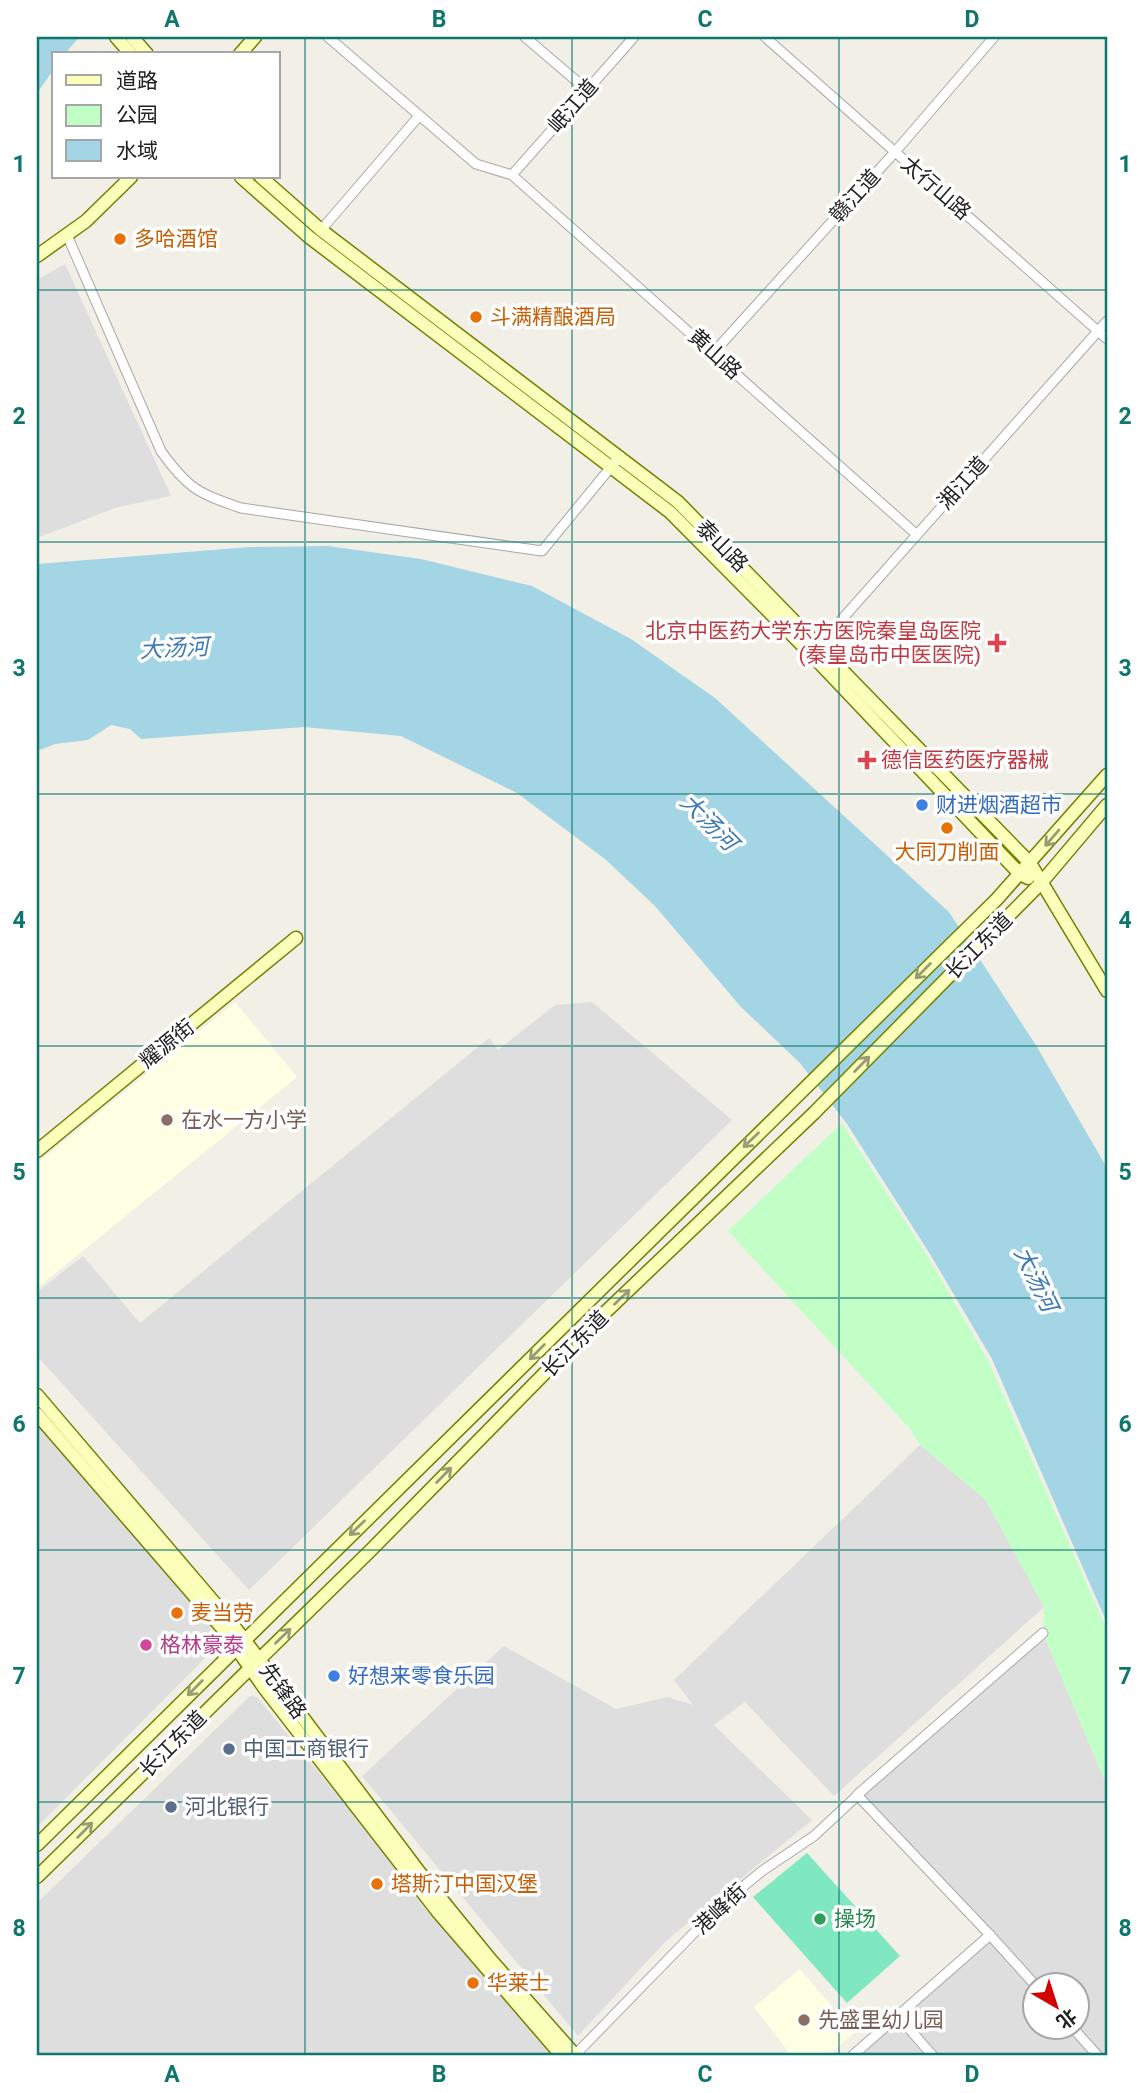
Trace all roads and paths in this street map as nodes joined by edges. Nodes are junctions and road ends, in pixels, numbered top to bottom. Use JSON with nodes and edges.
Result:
{"nodes":[{"id":1,"x":116,"y":37,"type":"edge"},
{"id":2,"x":132,"y":37,"type":"edge"},
{"id":3,"x":255,"y":37,"type":"edge"},
{"id":4,"x":328,"y":37,"type":"edge"},
{"id":5,"x":526,"y":37,"type":"edge"},
{"id":6,"x":634,"y":37,"type":"edge"},
{"id":7,"x":765,"y":37,"type":"edge"},
{"id":8,"x":994,"y":37,"type":"edge"},
{"id":9,"x":129,"y":52,"type":"edge"},
{"id":10,"x":145,"y":52,"type":"edge"},
{"id":11,"x":242,"y":52,"type":"edge"},
{"id":12,"x":587,"y":90,"type":"junction"},
{"id":13,"x":419,"y":116,"type":"junction"},
{"id":14,"x":895,"y":152,"type":"junction"},
{"id":15,"x":512,"y":175,"type":"junction"},
{"id":16,"x":130,"y":178,"type":"edge"},
{"id":17,"x":242,"y":178,"type":"edge"},
{"id":18,"x":262,"y":178,"type":"edge"},
{"id":19,"x":321,"y":230,"type":"junction"},
{"id":20,"x":67,"y":235,"type":"junction"},
{"id":21,"x":37,"y":256,"type":"edge"},
{"id":22,"x":1107,"y":321,"type":"edge"},
{"id":23,"x":1098,"y":331,"type":"junction"},
{"id":24,"x":1107,"y":339,"type":"edge"},
{"id":25,"x":714,"y":352,"type":"junction"},
{"id":26,"x":615,"y":462,"type":"junction"},
{"id":27,"x":916,"y":534,"type":"junction"},
{"id":28,"x":819,"y":645,"type":"junction"},
{"id":29,"x":1107,"y":775,"type":"edge"},
{"id":30,"x":1107,"y":805,"type":"edge"},
{"id":31,"x":1030,"y":863,"type":"junction"},
{"id":32,"x":1020,"y":874,"type":"junction"},
{"id":33,"x":1041,"y":883,"type":"junction"},
{"id":34,"x":296,"y":938,"type":"dead end"},
{"id":35,"x":1107,"y":991,"type":"edge"},
{"id":36,"x":37,"y":1151,"type":"edge"},
{"id":37,"x":37,"y":1395,"type":"edge"},
{"id":38,"x":37,"y":1414,"type":"edge"},
{"id":39,"x":1043,"y":1633,"type":"dead end"},
{"id":40,"x":240,"y":1643,"type":"junction"},
{"id":41,"x":255,"y":1663,"type":"junction"},
{"id":42,"x":857,"y":1796,"type":"junction"},
{"id":43,"x":37,"y":1845,"type":"edge"},
{"id":44,"x":37,"y":1877,"type":"edge"},
{"id":45,"x":990,"y":1935,"type":"junction"},
{"id":46,"x":1021,"y":1970,"type":"edge"},
{"id":47,"x":898,"y":2017,"type":"junction"},
{"id":48,"x":1084,"y":2040,"type":"edge"},
{"id":49,"x":572,"y":2056,"type":"edge"},
{"id":50,"x":852,"y":2056,"type":"edge"},
{"id":51,"x":933,"y":2056,"type":"edge"},
{"id":52,"x":1098,"y":2056,"type":"edge"}],
"edges":[{"from":1,"to":9,"type":"street"},
{"from":2,"to":10,"type":"street"},
{"from":3,"to":11,"type":"street"},
{"from":4,"to":13,"type":"street"},
{"from":5,"to":12,"type":"street"},
{"from":6,"to":12,"type":"street","name":"岷江道"},
{"from":7,"to":14,"type":"street","name":"太行山路"},
{"from":8,"to":14,"type":"street","name":"赣江道"},
{"from":12,"to":15,"type":"street","name":"岷江道"},
{"from":13,"to":15,"type":"street"},
{"from":13,"to":19,"type":"street"},
{"from":14,"to":23,"type":"street","name":"太行山路"},
{"from":14,"to":25,"type":"street","name":"赣江道"},
{"from":15,"to":25,"type":"street","name":"黄山路"},
{"from":16,"to":20,"type":"street"},
{"from":17,"to":26,"type":"street"},
{"from":18,"to":19,"type":"street","name":"泰山路"},
{"from":19,"to":26,"type":"street","name":"泰山路"},
{"from":20,"to":21,"type":"street"},
{"from":20,"to":26,"type":"street"},
{"from":22,"to":23,"type":"street","name":"湘江道"},
{"from":23,"to":24,"type":"street","name":"太行山路"},
{"from":23,"to":27,"type":"street","name":"湘江道"},
{"from":25,"to":27,"type":"street","name":"黄山路"},
{"from":26,"to":28,"type":"street","name":"泰山路"},
{"from":26,"to":32,"type":"street"},
{"from":27,"to":28,"type":"street","name":"湘江道"},
{"from":28,"to":31,"type":"street","name":"泰山路"},
{"from":29,"to":31,"type":"street","name":"长江东道","one_way":true},
{"from":30,"to":33,"type":"street","name":"长江东道"},
{"from":31,"to":32,"type":"street","name":"长江东道"},
{"from":31,"to":33,"type":"street","name":"泰山路"},
{"from":32,"to":33,"type":"street"},
{"from":32,"to":40,"type":"street","name":"长江东道","one_way":true},
{"from":33,"to":35,"type":"street","name":"泰山路"},
{"from":41,"to":33,"type":"street","name":"长江东道","one_way":true},
{"from":34,"to":36,"type":"street","name":"耀源街"},
{"from":37,"to":40,"type":"street","name":"先锋路"},
{"from":38,"to":40,"type":"street"},
{"from":39,"to":42,"type":"street","name":"港峰街"},
{"from":40,"to":41,"type":"street","name":"先锋路"},
{"from":40,"to":43,"type":"street","name":"长江东道","one_way":true},
{"from":44,"to":41,"type":"street","name":"长江东道","one_way":true},
{"from":41,"to":49,"type":"street","name":"先锋路"},
{"from":42,"to":45,"type":"street"},
{"from":42,"to":49,"type":"street","name":"港峰街"},
{"from":45,"to":46,"type":"street"},
{"from":45,"to":47,"type":"street"},
{"from":47,"to":50,"type":"street"},
{"from":47,"to":51,"type":"street"},
{"from":48,"to":52,"type":"street"}]}
